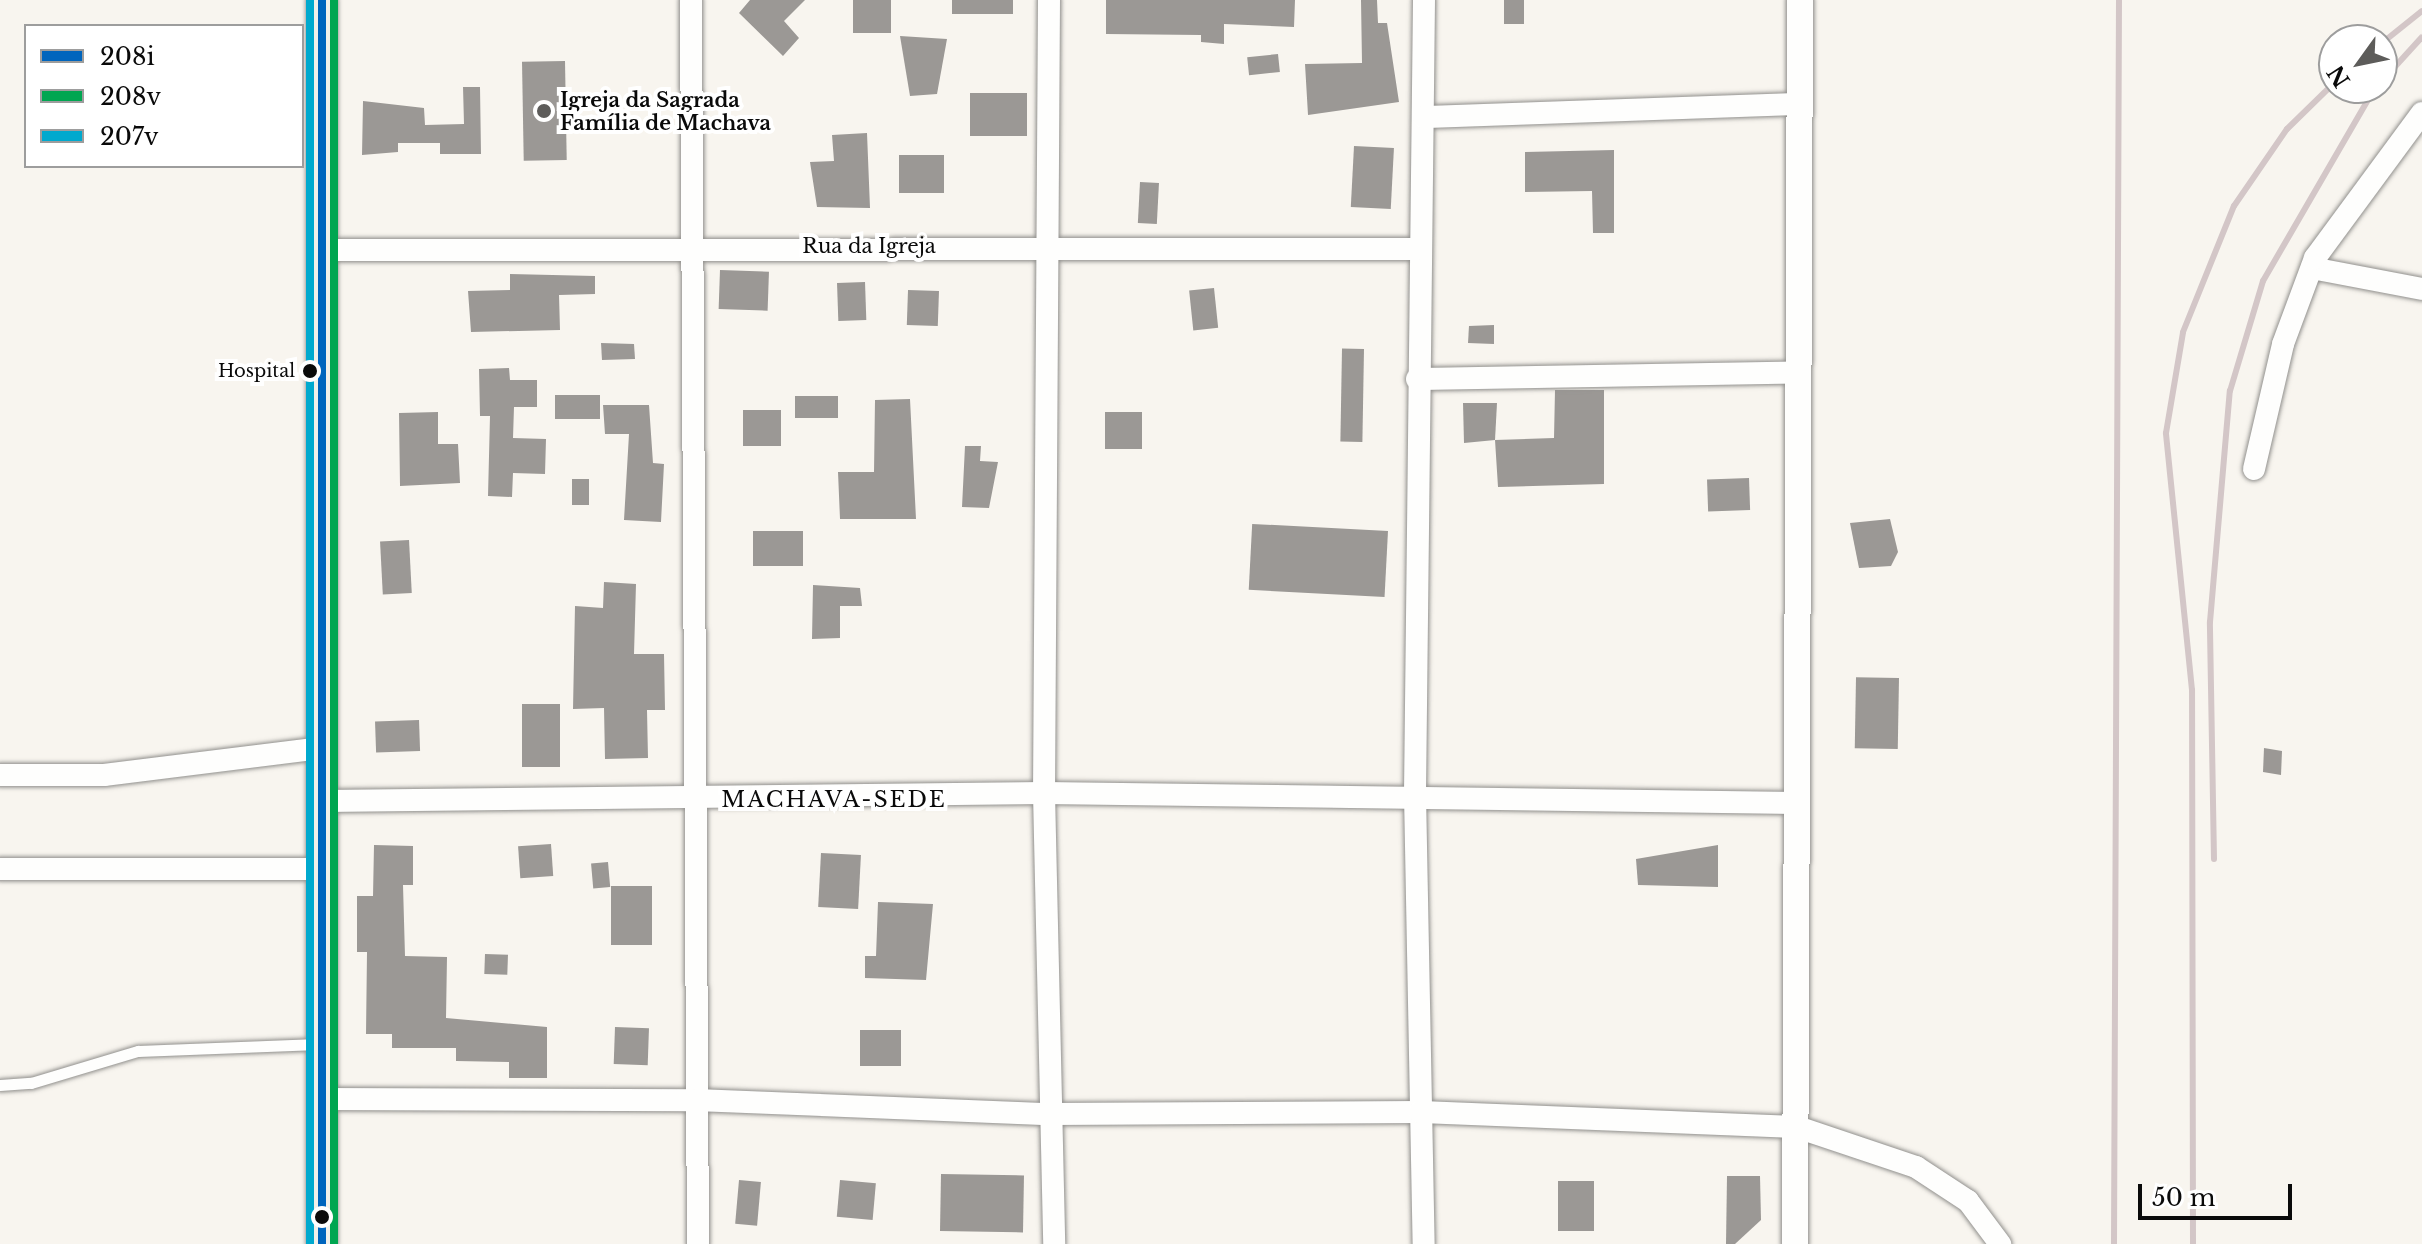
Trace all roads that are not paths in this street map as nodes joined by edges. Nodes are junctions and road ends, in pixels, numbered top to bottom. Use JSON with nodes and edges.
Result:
{"nodes":[{"id":1,"x":322,"y":0,"type":"edge"},
{"id":2,"x":691,"y":0,"type":"edge"},
{"id":3,"x":1049,"y":0,"type":"edge"},
{"id":4,"x":1424,"y":0,"type":"edge"},
{"id":5,"x":1800,"y":0,"type":"edge"},
{"id":6,"x":1799,"y":104,"type":"junction"},
{"id":7,"x":2422,"y":113,"type":"edge"},
{"id":8,"x":1424,"y":117,"type":"junction"},
{"id":9,"x":693,"y":246,"type":"junction"},
{"id":10,"x":1047,"y":247,"type":"junction"},
{"id":11,"x":1416,"y":249,"type":"junction"},
{"id":12,"x":321,"y":250,"type":"junction"},
{"id":13,"x":2312,"y":268,"type":"junction"},
{"id":14,"x":2422,"y":289,"type":"edge"},
{"id":15,"x":1799,"y":372,"type":"junction"},
{"id":16,"x":1417,"y":379,"type":"junction"},
{"id":17,"x":2254,"y":469,"type":"dead end"},
{"id":18,"x":322,"y":748,"type":"junction"},
{"id":19,"x":0,"y":775,"type":"edge"},
{"id":20,"x":697,"y":793,"type":"junction"},
{"id":21,"x":1044,"y":793,"type":"junction"},
{"id":22,"x":1415,"y":794,"type":"junction"},
{"id":23,"x":324,"y":801,"type":"junction"},
{"id":24,"x":1796,"y":803,"type":"junction"},
{"id":25,"x":0,"y":869,"type":"edge"},
{"id":26,"x":326,"y":869,"type":"junction"},
{"id":27,"x":318,"y":1044,"type":"junction"},
{"id":28,"x":0,"y":1085,"type":"edge"},
{"id":29,"x":322,"y":1099,"type":"junction"},
{"id":30,"x":696,"y":1100,"type":"junction"},
{"id":31,"x":1420,"y":1112,"type":"junction"},
{"id":32,"x":1049,"y":1114,"type":"junction"},
{"id":33,"x":1797,"y":1127,"type":"junction"},
{"id":34,"x":322,"y":1244,"type":"edge"},
{"id":35,"x":698,"y":1244,"type":"edge"},
{"id":36,"x":1054,"y":1244,"type":"edge"},
{"id":37,"x":1424,"y":1244,"type":"edge"},
{"id":38,"x":1795,"y":1244,"type":"edge"},
{"id":39,"x":2000,"y":1244,"type":"edge"}],
"edges":[{"from":1,"to":12,"type":"main road"},
{"from":2,"to":9,"type":"street"},
{"from":3,"to":10,"type":"street"},
{"from":4,"to":8,"type":"street"},
{"from":5,"to":6,"type":"street"},
{"from":6,"to":8,"type":"street"},
{"from":6,"to":15,"type":"street"},
{"from":7,"to":13,"type":"street"},
{"from":8,"to":11,"type":"street"},
{"from":9,"to":10,"type":"street","name":"Rua da Igreja"},
{"from":9,"to":12,"type":"street","name":"Rua da Igreja"},
{"from":9,"to":20,"type":"street"},
{"from":10,"to":11,"type":"street","name":"Rua da Igreja"},
{"from":10,"to":21,"type":"street"},
{"from":11,"to":16,"type":"street"},
{"from":12,"to":18,"type":"main road"},
{"from":13,"to":14,"type":"street"},
{"from":13,"to":17,"type":"street"},
{"from":15,"to":16,"type":"street"},
{"from":15,"to":24,"type":"street"},
{"from":16,"to":22,"type":"street"},
{"from":18,"to":19,"type":"street"},
{"from":18,"to":23,"type":"main road"},
{"from":20,"to":21,"type":"street"},
{"from":20,"to":23,"type":"street"},
{"from":20,"to":30,"type":"street"},
{"from":21,"to":22,"type":"street"},
{"from":21,"to":32,"type":"street"},
{"from":22,"to":24,"type":"street"},
{"from":22,"to":31,"type":"street"},
{"from":23,"to":26,"type":"main road"},
{"from":24,"to":33,"type":"street"},
{"from":25,"to":26,"type":"street"},
{"from":26,"to":27,"type":"main road"},
{"from":27,"to":28,"type":"lane"},
{"from":27,"to":29,"type":"main road"},
{"from":29,"to":30,"type":"street"},
{"from":29,"to":34,"type":"main road"},
{"from":30,"to":32,"type":"street"},
{"from":30,"to":35,"type":"street"},
{"from":31,"to":32,"type":"street"},
{"from":31,"to":33,"type":"street"},
{"from":31,"to":37,"type":"street"},
{"from":32,"to":36,"type":"street"},
{"from":33,"to":38,"type":"street"},
{"from":33,"to":39,"type":"street"}]}
